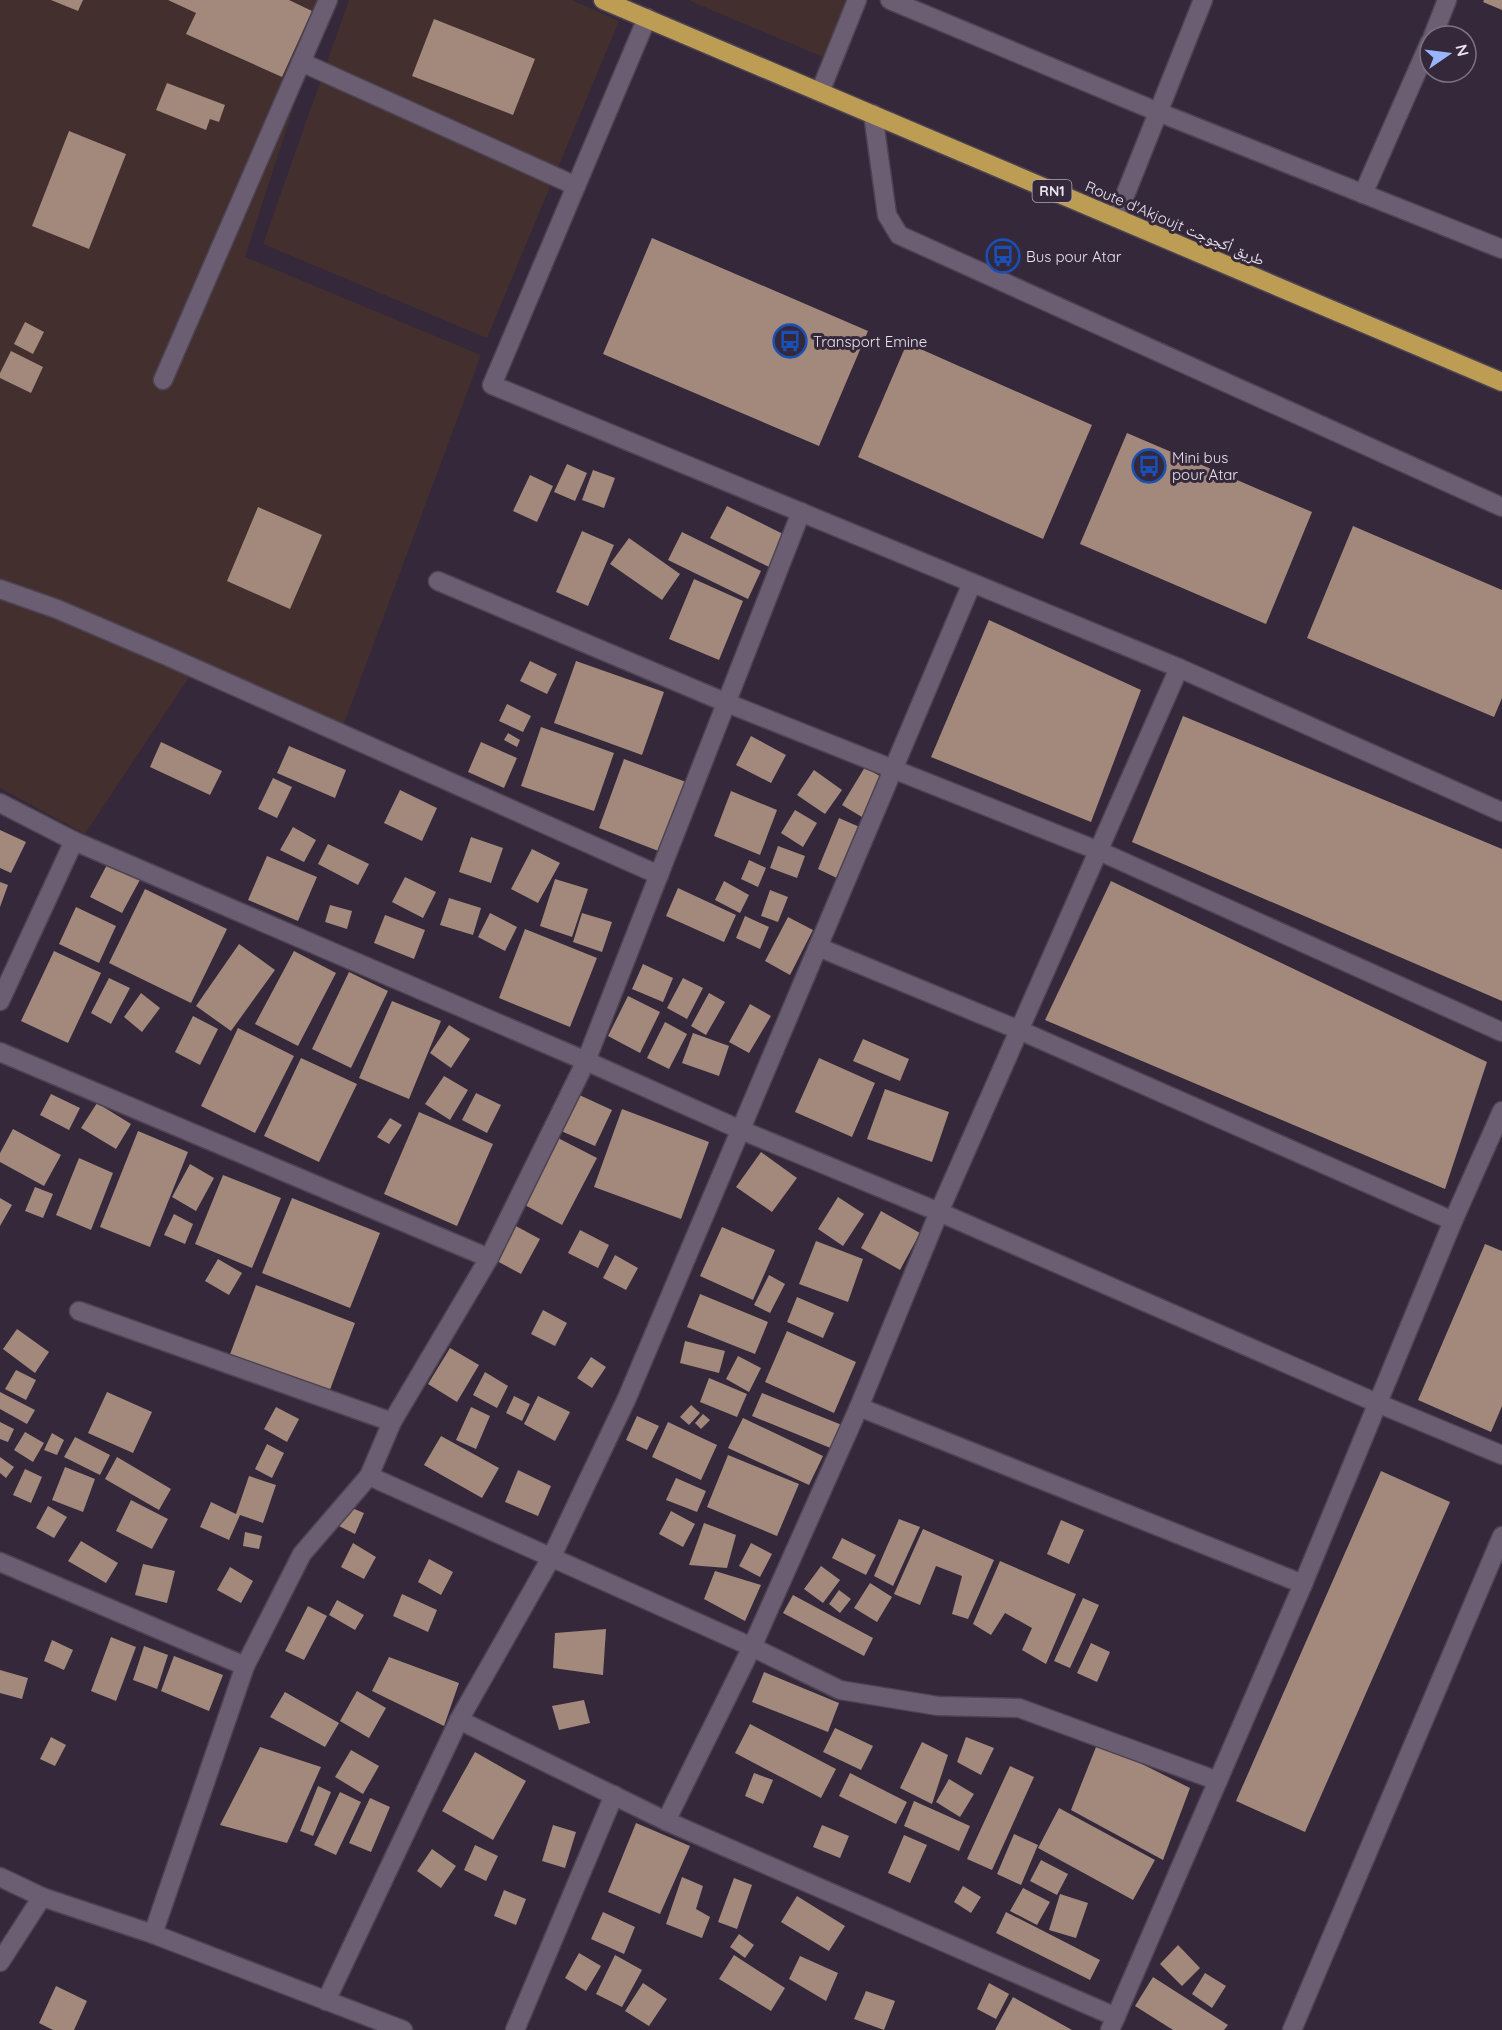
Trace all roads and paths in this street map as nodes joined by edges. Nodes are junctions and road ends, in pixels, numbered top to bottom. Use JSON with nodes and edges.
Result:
{"nodes":[{"id":1,"x":328,"y":0,"type":"edge"},
{"id":2,"x":603,"y":0,"type":"edge"},
{"id":3,"x":857,"y":0,"type":"edge"},
{"id":4,"x":890,"y":0,"type":"edge"},
{"id":5,"x":1203,"y":0,"type":"edge"},
{"id":6,"x":1447,"y":0,"type":"edge"},
{"id":7,"x":647,"y":18,"type":"junction"},
{"id":8,"x":1438,"y":24,"type":"edge"},
{"id":9,"x":301,"y":62,"type":"junction"},
{"id":10,"x":1418,"y":69,"type":"edge"},
{"id":11,"x":820,"y":92,"type":"junction"},
{"id":12,"x":1158,"y":112,"type":"junction"},
{"id":13,"x":873,"y":114,"type":"junction"},
{"id":14,"x":576,"y":186,"type":"junction"},
{"id":15,"x":1363,"y":194,"type":"junction"},
{"id":16,"x":1116,"y":218,"type":"junction"},
{"id":17,"x":1502,"y":249,"type":"edge"},
{"id":18,"x":163,"y":380,"type":"dead end"},
{"id":19,"x":1502,"y":382,"type":"edge"},
{"id":20,"x":1502,"y":507,"type":"edge"},
{"id":21,"x":801,"y":512,"type":"junction"},
{"id":22,"x":438,"y":581,"type":"dead end"},
{"id":23,"x":972,"y":583,"type":"junction"},
{"id":24,"x":0,"y":589,"type":"edge"},
{"id":25,"x":1179,"y":668,"type":"junction"},
{"id":26,"x":727,"y":703,"type":"junction"},
{"id":27,"x":894,"y":768,"type":"junction"},
{"id":28,"x":0,"y":803,"type":"edge"},
{"id":29,"x":1502,"y":812,"type":"edge"},
{"id":30,"x":74,"y":842,"type":"junction"},
{"id":31,"x":1098,"y":851,"type":"junction"},
{"id":32,"x":659,"y":875,"type":"junction"},
{"id":33,"x":818,"y":947,"type":"junction"},
{"id":34,"x":0,"y":1001,"type":"edge"},
{"id":35,"x":1019,"y":1030,"type":"junction"},
{"id":36,"x":1502,"y":1032,"type":"edge"},
{"id":37,"x":0,"y":1052,"type":"edge"},
{"id":38,"x":586,"y":1061,"type":"junction"},
{"id":39,"x":1502,"y":1111,"type":"edge"},
{"id":40,"x":741,"y":1130,"type":"junction"},
{"id":41,"x":939,"y":1212,"type":"junction"},
{"id":42,"x":1453,"y":1221,"type":"junction"},
{"id":43,"x":489,"y":1258,"type":"junction"},
{"id":44,"x":79,"y":1311,"type":"dead end"},
{"id":45,"x":1377,"y":1403,"type":"junction"},
{"id":46,"x":860,"y":1407,"type":"junction"},
{"id":47,"x":392,"y":1422,"type":"junction"},
{"id":48,"x":1502,"y":1455,"type":"edge"},
{"id":49,"x":369,"y":1476,"type":"junction"},
{"id":50,"x":1502,"y":1536,"type":"edge"},
{"id":51,"x":551,"y":1558,"type":"junction"},
{"id":52,"x":0,"y":1562,"type":"edge"},
{"id":53,"x":1303,"y":1584,"type":"junction"},
{"id":54,"x":752,"y":1647,"type":"junction"},
{"id":55,"x":245,"y":1666,"type":"junction"},
{"id":56,"x":459,"y":1720,"type":"junction"},
{"id":57,"x":1218,"y":1781,"type":"junction"},
{"id":58,"x":614,"y":1795,"type":"junction"},
{"id":59,"x":666,"y":1821,"type":"junction"},
{"id":60,"x":0,"y":1878,"type":"edge"},
{"id":61,"x":42,"y":1897,"type":"junction"},
{"id":62,"x":153,"y":1934,"type":"junction"},
{"id":63,"x":0,"y":1962,"type":"edge"},
{"id":64,"x":326,"y":2001,"type":"junction"},
{"id":65,"x":1113,"y":2024,"type":"edge"},
{"id":66,"x":403,"y":2030,"type":"edge"},
{"id":67,"x":515,"y":2030,"type":"edge"},
{"id":68,"x":1292,"y":2030,"type":"edge"}],
"edges":[{"from":1,"to":9,"type":"street"},
{"from":2,"to":7,"type":"highway","name":"Route d'Akjoujt طريق أكجوجت","number":"RN1"},
{"from":3,"to":11,"type":"street"},
{"from":4,"to":12,"type":"street"},
{"from":5,"to":12,"type":"street"},
{"from":6,"to":8,"type":"street"},
{"from":7,"to":11,"type":"highway","name":"Route d'Akjoujt طريق أكجوجت","number":"RN1"},
{"from":7,"to":14,"type":"street"},
{"from":9,"to":14,"type":"street"},
{"from":9,"to":18,"type":"street"},
{"from":10,"to":15,"type":"street"},
{"from":11,"to":13,"type":"highway","name":"Route d'Akjoujt طريق أكجوجت","number":"RN1"},
{"from":12,"to":15,"type":"street"},
{"from":12,"to":16,"type":"street"},
{"from":13,"to":16,"type":"highway","name":"Route d'Akjoujt طريق أكجوجت","number":"RN1"},
{"from":13,"to":20,"type":"street"},
{"from":14,"to":21,"type":"street"},
{"from":15,"to":17,"type":"street"},
{"from":16,"to":19,"type":"highway","name":"Route d'Akjoujt طريق أكجوجت","number":"RN1"},
{"from":21,"to":23,"type":"street"},
{"from":21,"to":26,"type":"street"},
{"from":22,"to":26,"type":"street"},
{"from":23,"to":25,"type":"street"},
{"from":23,"to":27,"type":"street"},
{"from":24,"to":32,"type":"street"},
{"from":25,"to":29,"type":"street"},
{"from":25,"to":31,"type":"street"},
{"from":26,"to":27,"type":"street"},
{"from":26,"to":32,"type":"street"},
{"from":27,"to":31,"type":"street"},
{"from":27,"to":33,"type":"street"},
{"from":28,"to":30,"type":"street"},
{"from":30,"to":34,"type":"street"},
{"from":30,"to":38,"type":"street"},
{"from":31,"to":35,"type":"street"},
{"from":31,"to":36,"type":"street"},
{"from":32,"to":38,"type":"street"},
{"from":33,"to":35,"type":"street"},
{"from":33,"to":40,"type":"street"},
{"from":35,"to":41,"type":"street"},
{"from":35,"to":42,"type":"street"},
{"from":37,"to":43,"type":"street"},
{"from":38,"to":40,"type":"street"},
{"from":38,"to":43,"type":"street"},
{"from":39,"to":42,"type":"street"},
{"from":40,"to":41,"type":"street"},
{"from":40,"to":51,"type":"street"},
{"from":41,"to":45,"type":"street"},
{"from":41,"to":46,"type":"street"},
{"from":42,"to":45,"type":"street"},
{"from":43,"to":47,"type":"street"},
{"from":44,"to":47,"type":"street"},
{"from":45,"to":48,"type":"street"},
{"from":45,"to":53,"type":"street"},
{"from":46,"to":53,"type":"street"},
{"from":46,"to":54,"type":"street"},
{"from":47,"to":49,"type":"street"},
{"from":49,"to":51,"type":"street"},
{"from":49,"to":55,"type":"street"},
{"from":50,"to":68,"type":"street"},
{"from":51,"to":54,"type":"street"},
{"from":51,"to":56,"type":"street"},
{"from":52,"to":55,"type":"street"},
{"from":53,"to":57,"type":"street"},
{"from":54,"to":57,"type":"street"},
{"from":54,"to":59,"type":"street"},
{"from":55,"to":62,"type":"street"},
{"from":56,"to":58,"type":"street"},
{"from":56,"to":64,"type":"street"},
{"from":57,"to":65,"type":"street"},
{"from":58,"to":59,"type":"street"},
{"from":58,"to":67,"type":"street"},
{"from":59,"to":65,"type":"street"},
{"from":60,"to":61,"type":"street"},
{"from":61,"to":62,"type":"street"},
{"from":61,"to":63,"type":"street"},
{"from":62,"to":64,"type":"street"},
{"from":64,"to":66,"type":"street"}]}
